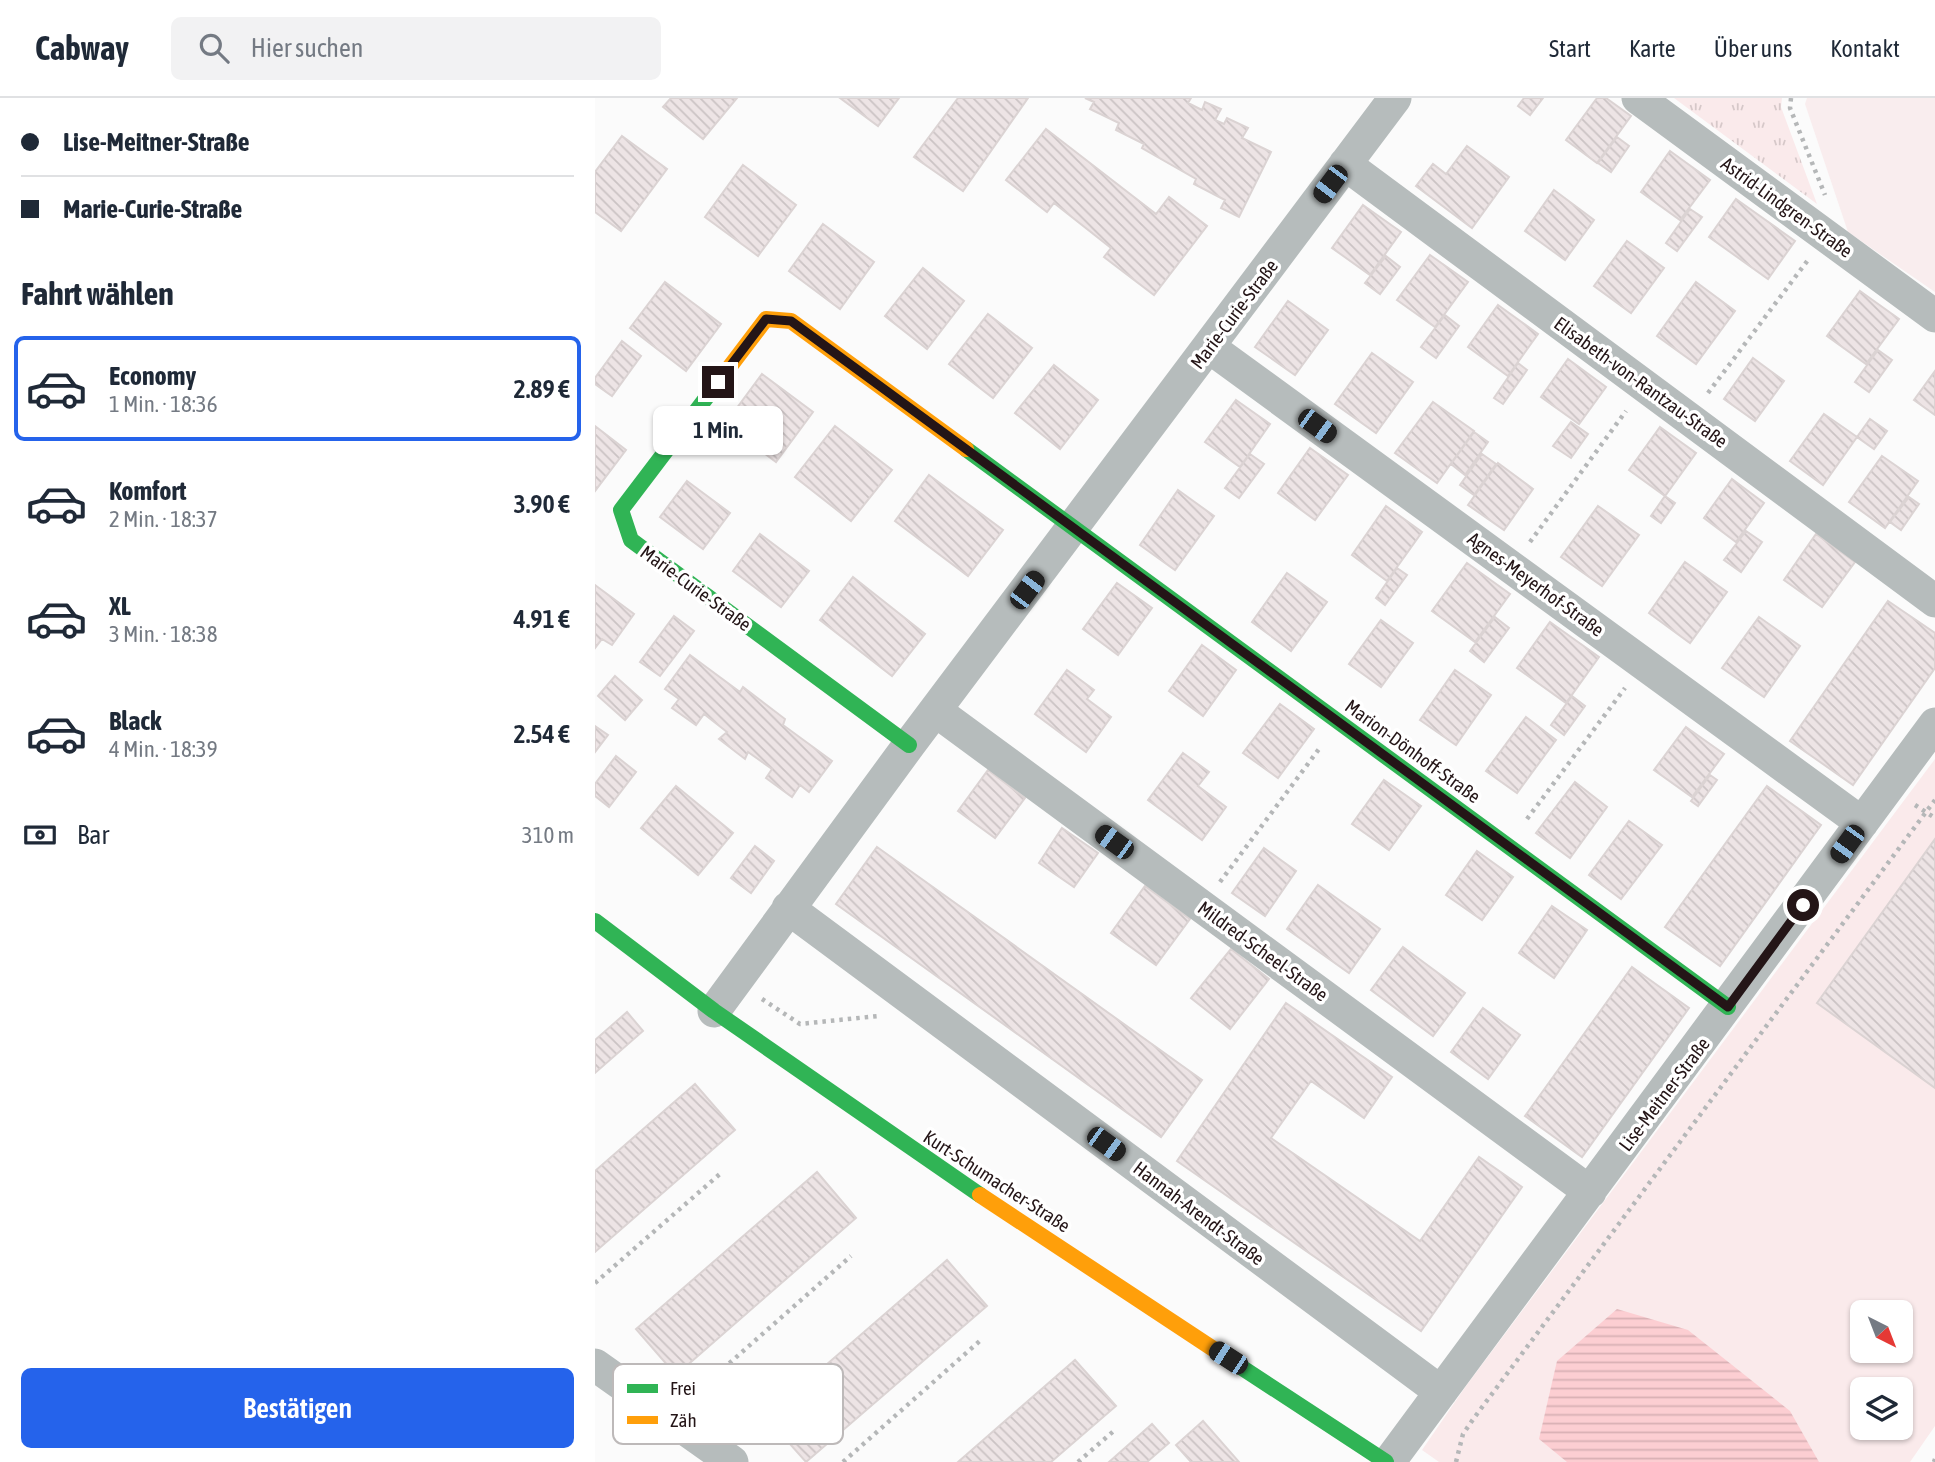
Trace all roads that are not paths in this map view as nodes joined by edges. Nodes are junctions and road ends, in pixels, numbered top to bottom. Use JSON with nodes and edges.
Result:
{"nodes":[{"id":1,"x":1395,"y":98,"type":"edge"},
{"id":2,"x":1638,"y":98,"type":"edge"},
{"id":3,"x":1345,"y":164,"type":"junction"},
{"id":4,"x":1935,"y":316,"type":"edge"},
{"id":5,"x":1209,"y":347,"type":"junction"},
{"id":6,"x":1072,"y":529,"type":"junction"},
{"id":7,"x":1935,"y":601,"type":"edge"},
{"id":8,"x":936,"y":711,"type":"junction"},
{"id":9,"x":1935,"y":724,"type":"edge"},
{"id":10,"x":909,"y":745,"type":"junction"},
{"id":11,"x":1862,"y":823,"type":"junction"},
{"id":12,"x":788,"y":908,"type":"junction"},
{"id":13,"x":595,"y":921,"type":"edge"},
{"id":14,"x":1728,"y":1007,"type":"junction"},
{"id":15,"x":714,"y":1011,"type":"junction"},
{"id":16,"x":1590,"y":1192,"type":"junction"},
{"id":17,"x":595,"y":1365,"type":"edge"},
{"id":18,"x":613,"y":1378,"type":"edge"},
{"id":19,"x":1441,"y":1392,"type":"junction"},
{"id":20,"x":707,"y":1444,"type":"edge"},
{"id":21,"x":732,"y":1462,"type":"edge"},
{"id":22,"x":1388,"y":1462,"type":"edge"}],
"edges":[{"from":1,"to":3,"type":"street","name":"Marie-Curie-Straße"},
{"from":2,"to":4,"type":"street","name":"Astrid-Lindgren-Straße"},
{"from":3,"to":5,"type":"street","name":"Marie-Curie-Straße"},
{"from":3,"to":7,"type":"street","name":"Elisabeth-von-Rantzau-Straße"},
{"from":5,"to":6,"type":"street","name":"Marie-Curie-Straße"},
{"from":5,"to":11,"type":"street","name":"Agnes-Meyerhof-Straße"},
{"from":6,"to":8,"type":"street","name":"Marie-Curie-Straße"},
{"from":6,"to":10,"type":"street","name":"Marie-Curie-Straße"},
{"from":6,"to":14,"type":"street","name":"Marion-Dönhoff-Straße"},
{"from":8,"to":10,"type":"street","name":"Marie-Curie-Straße"},
{"from":8,"to":16,"type":"street","name":"Mildred-Scheel-Straße"},
{"from":9,"to":11,"type":"street","name":"Lise-Meitner-Straße"},
{"from":10,"to":12,"type":"street","name":"Marie-Curie-Straße"},
{"from":11,"to":14,"type":"street","name":"Lise-Meitner-Straße"},
{"from":12,"to":15,"type":"street","name":"Marie-Curie-Straße"},
{"from":12,"to":19,"type":"street","name":"Hannah-Arendt-Straße"},
{"from":13,"to":15,"type":"street","name":"Kurt-Schumacher-Straße"},
{"from":14,"to":16,"type":"street","name":"Lise-Meitner-Straße"},
{"from":15,"to":22,"type":"street","name":"Kurt-Schumacher-Straße"},
{"from":16,"to":19,"type":"street","name":"Lise-Meitner-Straße"},
{"from":17,"to":18,"type":"street"},
{"from":19,"to":22,"type":"street","name":"Lise-Meitner-Straße"},
{"from":20,"to":21,"type":"street"}]}
